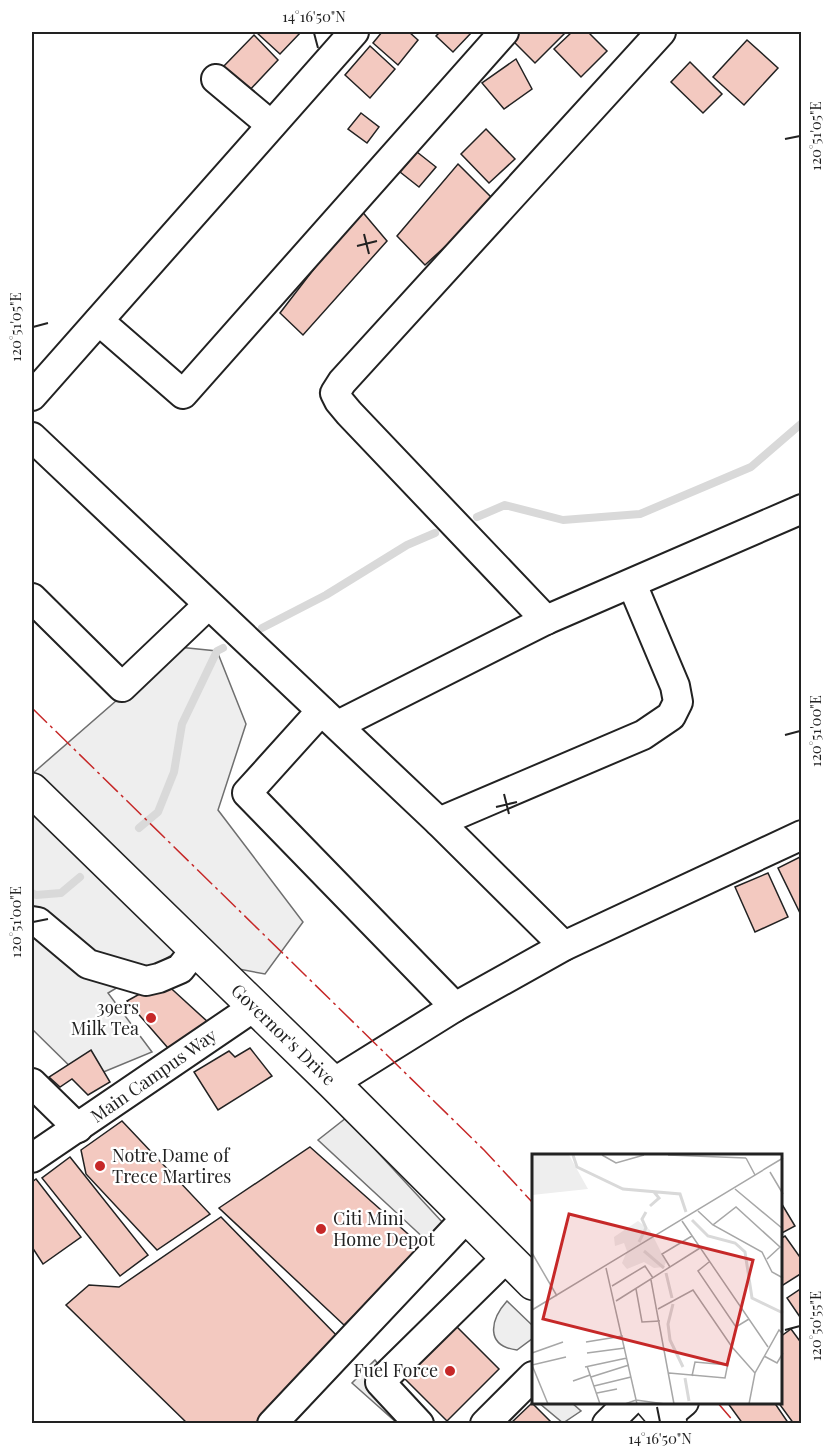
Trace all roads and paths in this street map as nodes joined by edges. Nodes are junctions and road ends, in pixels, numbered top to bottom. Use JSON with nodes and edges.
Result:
{"nodes":[{"id":1,"x":354,"y":32,"type":"edge"},
{"id":2,"x":504,"y":32,"type":"edge"},
{"id":3,"x":661,"y":32,"type":"edge"},
{"id":4,"x":216,"y":78,"type":"dead end"},
{"id":5,"x":271,"y":125,"type":"junction"},
{"id":6,"x":99,"y":321,"type":"junction"},
{"id":7,"x":32,"y":396,"type":"edge"},
{"id":8,"x":32,"y":437,"type":"edge"},
{"id":9,"x":801,"y":509,"type":"edge"},
{"id":10,"x":632,"y":584,"type":"junction"},
{"id":11,"x":32,"y":598,"type":"edge"},
{"id":12,"x":208,"y":605,"type":"junction"},
{"id":13,"x":546,"y":620,"type":"junction"},
{"id":14,"x":329,"y":718,"type":"junction"},
{"id":15,"x":32,"y":790,"type":"edge"},
{"id":16,"x":439,"y":822,"type":"junction"},
{"id":17,"x":801,"y":835,"type":"edge"},
{"id":18,"x":32,"y":921,"type":"edge"},
{"id":19,"x":564,"y":946,"type":"junction"},
{"id":20,"x":195,"y":950,"type":"junction"},
{"id":21,"x":254,"y":1007,"type":"junction"},
{"id":22,"x":455,"y":1007,"type":"junction"},
{"id":23,"x":32,"y":1083,"type":"edge"},
{"id":24,"x":333,"y":1083,"type":"junction"},
{"id":25,"x":78,"y":1128,"type":"junction"},
{"id":26,"x":32,"y":1158,"type":"edge"},
{"id":27,"x":467,"y":1217,"type":"junction"},
{"id":28,"x":507,"y":1257,"type":"junction"},
{"id":29,"x":532,"y":1282,"type":"edge"},
{"id":30,"x":532,"y":1377,"type":"edge"},
{"id":31,"x":627,"y":1404,"type":"edge"},
{"id":32,"x":272,"y":1424,"type":"edge"},
{"id":33,"x":419,"y":1424,"type":"edge"},
{"id":34,"x":485,"y":1424,"type":"edge"},
{"id":35,"x":607,"y":1424,"type":"edge"}],
"edges":[{"from":1,"to":5,"type":"street"},
{"from":2,"to":6,"type":"street"},
{"from":3,"to":13,"type":"street"},
{"from":4,"to":5,"type":"street"},
{"from":5,"to":6,"type":"street"},
{"from":6,"to":7,"type":"street"},
{"from":8,"to":12,"type":"street"},
{"from":9,"to":10,"type":"street"},
{"from":10,"to":13,"type":"street"},
{"from":10,"to":16,"type":"street"},
{"from":11,"to":12,"type":"street"},
{"from":12,"to":14,"type":"street"},
{"from":13,"to":14,"type":"street"},
{"from":14,"to":16,"type":"street"},
{"from":14,"to":22,"type":"street"},
{"from":15,"to":20,"type":"main road","name":"Governor's Drive"},
{"from":16,"to":19,"type":"street"},
{"from":17,"to":19,"type":"street"},
{"from":18,"to":20,"type":"street"},
{"from":19,"to":22,"type":"street"},
{"from":20,"to":21,"type":"main road","name":"Governor's Drive"},
{"from":21,"to":24,"type":"main road","name":"Governor's Drive"},
{"from":21,"to":25,"type":"street","name":"Main Campus Way"},
{"from":22,"to":24,"type":"street"},
{"from":23,"to":25,"type":"street","name":"Main Campus Way"},
{"from":24,"to":27,"type":"main road","name":"Governor's Drive"},
{"from":25,"to":26,"type":"street"},
{"from":27,"to":28,"type":"main road","name":"Governor's Drive"},
{"from":27,"to":32,"type":"street"},
{"from":28,"to":29,"type":"main road","name":"Governor's Drive"},
{"from":28,"to":33,"type":"street"},
{"from":30,"to":34,"type":"street"},
{"from":31,"to":35,"type":"street"}]}
